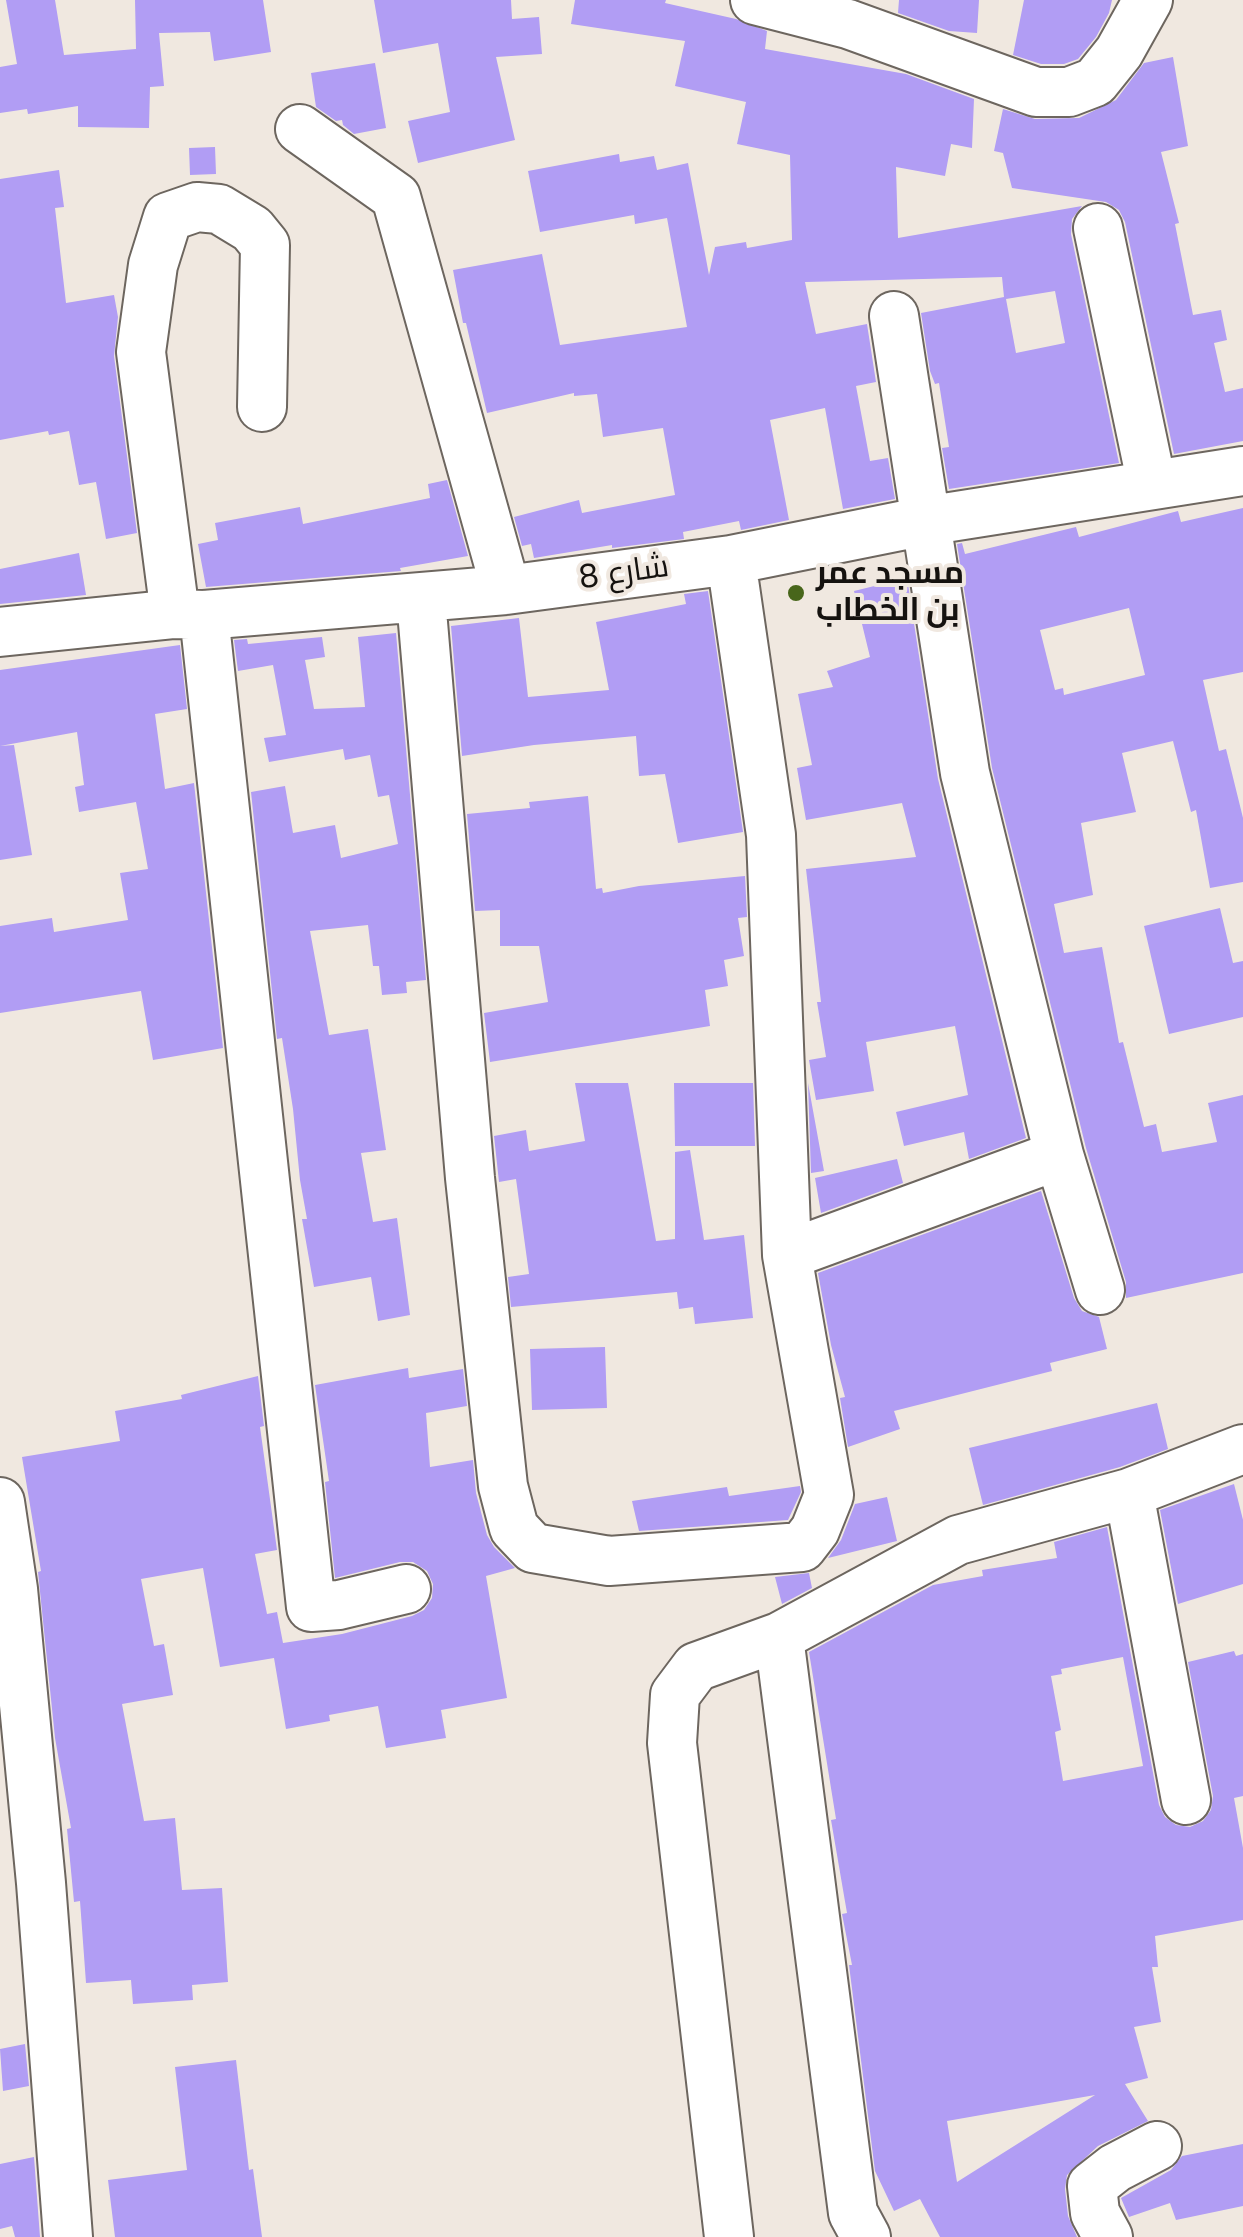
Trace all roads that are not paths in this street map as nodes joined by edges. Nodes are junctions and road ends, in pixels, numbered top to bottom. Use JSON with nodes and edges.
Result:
{"nodes":[{"id":1,"x":755,"y":0,"type":"edge"},
{"id":2,"x":1148,"y":0,"type":"edge"},
{"id":3,"x":850,"y":12,"type":"edge"},
{"id":4,"x":300,"y":130,"type":"dead end"},
{"id":5,"x":1098,"y":228,"type":"dead end"},
{"id":6,"x":894,"y":316,"type":"dead end"},
{"id":7,"x":262,"y":407,"type":"dead end"},
{"id":8,"x":1243,"y":471,"type":"edge"},
{"id":9,"x":1152,"y":485,"type":"junction"},
{"id":10,"x":924,"y":521,"type":"junction"},
{"id":11,"x":731,"y":560,"type":"junction"},
{"id":12,"x":506,"y":590,"type":"junction"},
{"id":13,"x":420,"y":599,"type":"junction"},
{"id":14,"x":189,"y":615,"type":"junction"},
{"id":15,"x":0,"y":632,"type":"edge"},
{"id":16,"x":1059,"y":1155,"type":"junction"},
{"id":17,"x":787,"y":1256,"type":"junction"},
{"id":18,"x":1100,"y":1290,"type":"dead end"},
{"id":19,"x":1243,"y":1449,"type":"edge"},
{"id":20,"x":1129,"y":1493,"type":"junction"},
{"id":21,"x":0,"y":1502,"type":"edge"},
{"id":22,"x":406,"y":1588,"type":"dead end"},
{"id":23,"x":7,"y":1590,"type":"edge"},
{"id":24,"x":778,"y":1637,"type":"junction"},
{"id":25,"x":1186,"y":1800,"type":"dead end"},
{"id":26,"x":21,"y":1887,"type":"edge"},
{"id":27,"x":1156,"y":2146,"type":"dead end"},
{"id":28,"x":68,"y":2237,"type":"edge"},
{"id":29,"x":729,"y":2237,"type":"edge"},
{"id":30,"x":866,"y":2237,"type":"edge"},
{"id":31,"x":1108,"y":2237,"type":"edge"}],
"edges":[{"from":1,"to":3,"type":"street"},
{"from":2,"to":3,"type":"street"},
{"from":4,"to":12,"type":"street"},
{"from":5,"to":9,"type":"street"},
{"from":6,"to":10,"type":"street"},
{"from":7,"to":14,"type":"street"},
{"from":8,"to":9,"type":"street","name":"شارع 8"},
{"from":9,"to":10,"type":"street","name":"شارع 8"},
{"from":10,"to":11,"type":"street","name":"شارع 8"},
{"from":10,"to":16,"type":"street"},
{"from":11,"to":12,"type":"street","name":"شارع 8"},
{"from":11,"to":17,"type":"street"},
{"from":12,"to":13,"type":"street","name":"شارع 8"},
{"from":13,"to":14,"type":"street","name":"شارع 8"},
{"from":13,"to":17,"type":"street"},
{"from":14,"to":15,"type":"street","name":"شارع 8"},
{"from":14,"to":22,"type":"street"},
{"from":16,"to":17,"type":"street"},
{"from":16,"to":18,"type":"street"},
{"from":19,"to":20,"type":"street"},
{"from":20,"to":24,"type":"street"},
{"from":20,"to":25,"type":"street"},
{"from":21,"to":23,"type":"street"},
{"from":23,"to":26,"type":"street"},
{"from":24,"to":29,"type":"street"},
{"from":24,"to":30,"type":"street"},
{"from":26,"to":28,"type":"street"},
{"from":27,"to":31,"type":"street"}]}
